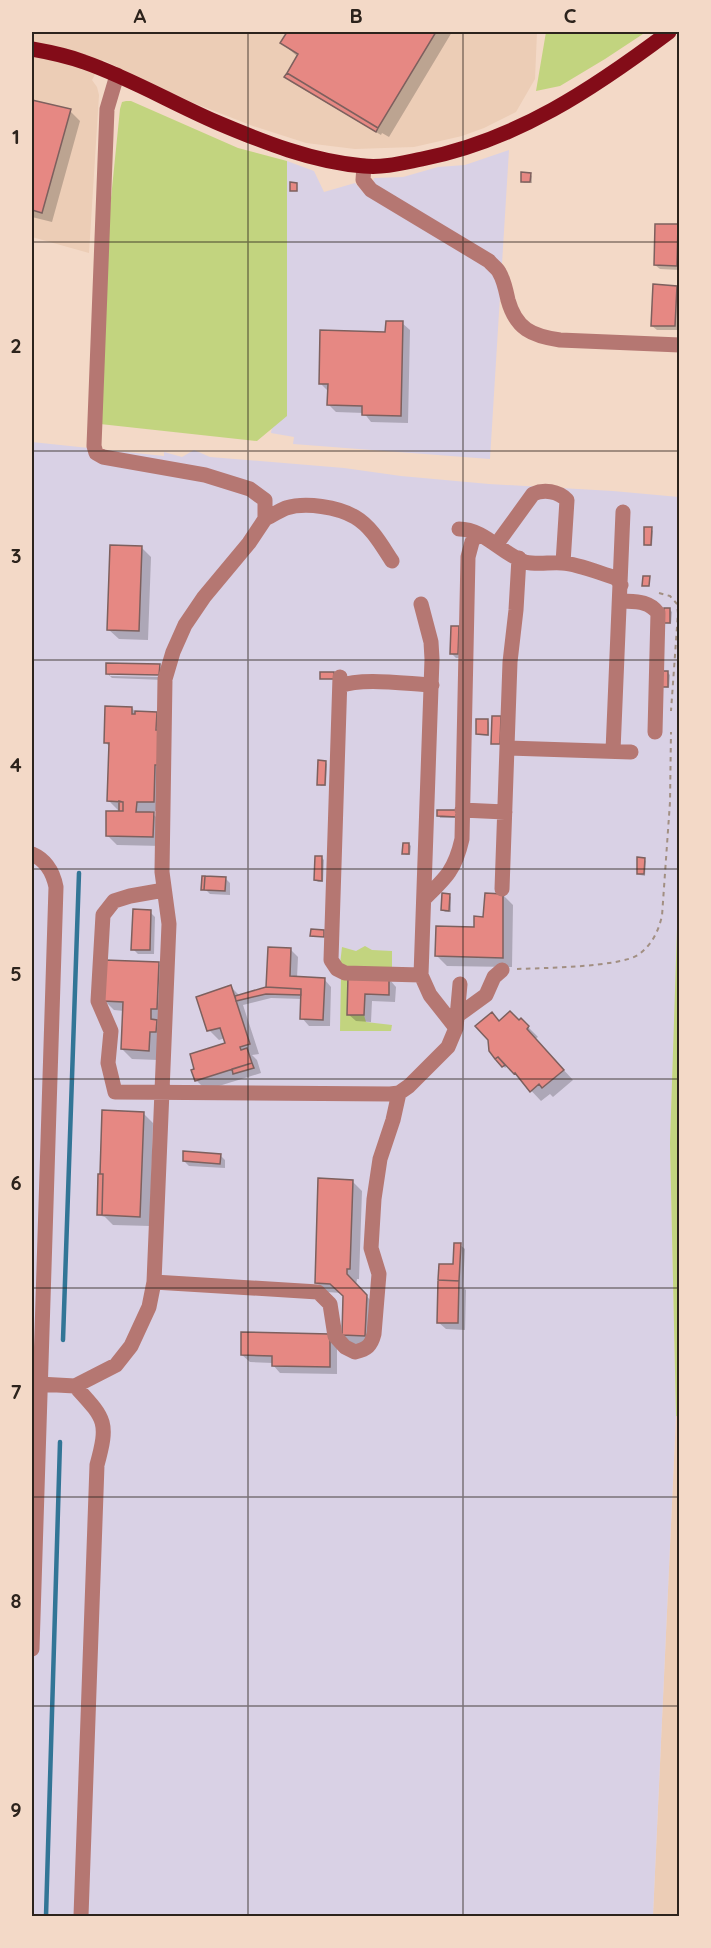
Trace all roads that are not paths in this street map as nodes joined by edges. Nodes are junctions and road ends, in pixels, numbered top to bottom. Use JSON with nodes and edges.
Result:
{"nodes":[{"id":1,"x":669,"y":32,"type":"edge"},
{"id":2,"x":32,"y":49,"type":"edge"},
{"id":3,"x":117,"y":75,"type":"junction"},
{"id":4,"x":364,"y":166,"type":"junction"},
{"id":5,"x":680,"y":345,"type":"edge"},
{"id":6,"x":623,"y":512,"type":"dead end"},
{"id":7,"x":265,"y":519,"type":"junction"},
{"id":8,"x":459,"y":529,"type":"dead end"},
{"id":9,"x":477,"y":534,"type":"junction"},
{"id":10,"x":496,"y":545,"type":"junction"},
{"id":11,"x":519,"y":558,"type":"junction"},
{"id":12,"x":392,"y":561,"type":"dead end"},
{"id":13,"x":563,"y":563,"type":"junction"},
{"id":14,"x":621,"y":585,"type":"junction"},
{"id":15,"x":620,"y":601,"type":"junction"},
{"id":16,"x":421,"y":604,"type":"dead end"},
{"id":17,"x":432,"y":685,"type":"junction"},
{"id":18,"x":655,"y":732,"type":"dead end"},
{"id":19,"x":508,"y":748,"type":"junction"},
{"id":20,"x":614,"y":752,"type":"junction"},
{"id":21,"x":631,"y":752,"type":"dead end"},
{"id":22,"x":462,"y":810,"type":"junction"},
{"id":23,"x":505,"y":812,"type":"junction"},
{"id":24,"x":35,"y":856,"type":"edge"},
{"id":25,"x":502,"y":889,"type":"dead end"},
{"id":26,"x":165,"y":890,"type":"junction"},
{"id":27,"x":424,"y":899,"type":"junction"},
{"id":28,"x":502,"y":970,"type":"road end"},
{"id":29,"x":421,"y":975,"type":"junction"},
{"id":30,"x":460,"y":984,"type":"dead end"},
{"id":31,"x":457,"y":1022,"type":"junction"},
{"id":32,"x":161,"y":1092,"type":"junction"},
{"id":33,"x":399,"y":1093,"type":"junction"},
{"id":34,"x":154,"y":1282,"type":"junction"},
{"id":35,"x":36,"y":1322,"type":"edge"},
{"id":36,"x":39,"y":1384,"type":"junction"},
{"id":37,"x":75,"y":1386,"type":"junction"},
{"id":38,"x":32,"y":1649,"type":"edge"},
{"id":39,"x":81,"y":1917,"type":"edge"}],
"edges":[{"from":1,"to":4,"type":"main road"},
{"from":2,"to":3,"type":"main road"},
{"from":3,"to":4,"type":"main road"},
{"from":3,"to":7,"type":"street"},
{"from":4,"to":5,"type":"street"},
{"from":6,"to":14,"type":"street"},
{"from":7,"to":12,"type":"street"},
{"from":7,"to":26,"type":"street"},
{"from":8,"to":9,"type":"street"},
{"from":9,"to":10,"type":"street"},
{"from":9,"to":22,"type":"street"},
{"from":10,"to":11,"type":"street"},
{"from":10,"to":13,"type":"street"},
{"from":11,"to":13,"type":"street"},
{"from":11,"to":19,"type":"street"},
{"from":13,"to":14,"type":"street"},
{"from":14,"to":15,"type":"street"},
{"from":15,"to":18,"type":"street"},
{"from":15,"to":20,"type":"street"},
{"from":16,"to":17,"type":"street"},
{"from":17,"to":27,"type":"street"},
{"from":17,"to":29,"type":"street"},
{"from":19,"to":20,"type":"street"},
{"from":19,"to":23,"type":"street"},
{"from":20,"to":21,"type":"street"},
{"from":22,"to":23,"type":"street"},
{"from":22,"to":27,"type":"street"},
{"from":23,"to":25,"type":"street"},
{"from":24,"to":35,"type":"street"},
{"from":26,"to":32,"type":"street"},
{"from":26,"to":32,"type":"street"},
{"from":27,"to":29,"type":"street"},
{"from":28,"to":31,"type":"street"},
{"from":29,"to":31,"type":"street"},
{"from":30,"to":31,"type":"street"},
{"from":31,"to":33,"type":"street"},
{"from":32,"to":33,"type":"street"},
{"from":32,"to":34,"type":"street"},
{"from":33,"to":34,"type":"street"},
{"from":34,"to":37,"type":"street"},
{"from":35,"to":36,"type":"street"},
{"from":36,"to":37,"type":"street"},
{"from":36,"to":38,"type":"street"},
{"from":37,"to":39,"type":"street"}]}
